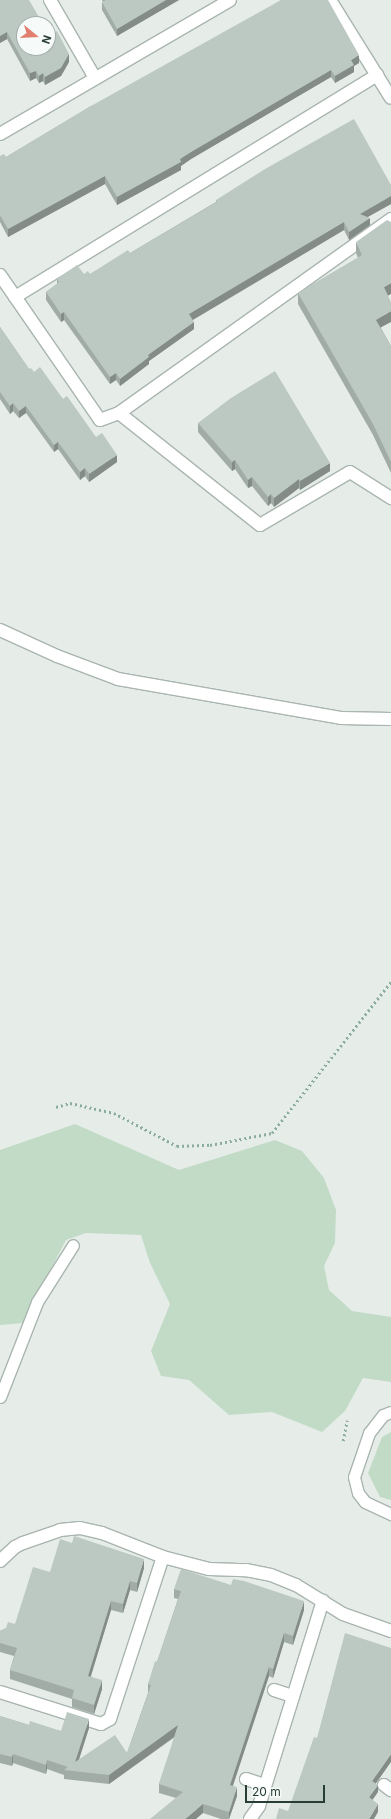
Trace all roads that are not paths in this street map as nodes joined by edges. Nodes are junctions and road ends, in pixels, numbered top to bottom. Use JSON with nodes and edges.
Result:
{"nodes":[{"id":1,"x":50,"y":0,"type":"edge"},
{"id":2,"x":230,"y":0,"type":"edge"},
{"id":3,"x":330,"y":0,"type":"edge"},
{"id":4,"x":377,"y":75,"type":"junction"},
{"id":5,"x":95,"y":78,"type":"junction"},
{"id":6,"x":391,"y":98,"type":"edge"},
{"id":7,"x":0,"y":134,"type":"edge"},
{"id":8,"x":391,"y":219,"type":"edge"},
{"id":9,"x":0,"y":275,"type":"edge"},
{"id":10,"x":15,"y":297,"type":"junction"},
{"id":11,"x":119,"y":413,"type":"junction"},
{"id":12,"x":391,"y":498,"type":"edge"},
{"id":13,"x":0,"y":630,"type":"edge"},
{"id":14,"x":391,"y":719,"type":"edge"},
{"id":15,"x":73,"y":1245,"type":"dead end"},
{"id":16,"x":0,"y":1398,"type":"edge"},
{"id":17,"x":391,"y":1412,"type":"edge"},
{"id":18,"x":391,"y":1514,"type":"edge"},
{"id":19,"x":163,"y":1557,"type":"junction"},
{"id":20,"x":0,"y":1561,"type":"edge"},
{"id":21,"x":323,"y":1601,"type":"junction"},
{"id":22,"x":391,"y":1631,"type":"edge"},
{"id":23,"x":274,"y":1690,"type":"dead end"},
{"id":24,"x":0,"y":1692,"type":"edge"},
{"id":25,"x":293,"y":1696,"type":"junction"},
{"id":26,"x":246,"y":1779,"type":"dead end"},
{"id":27,"x":265,"y":1785,"type":"junction"},
{"id":28,"x":250,"y":1819,"type":"edge"}],
"edges":[{"from":1,"to":5,"type":"street"},
{"from":2,"to":5,"type":"street"},
{"from":3,"to":4,"type":"street"},
{"from":4,"to":6,"type":"street"},
{"from":4,"to":10,"type":"street"},
{"from":5,"to":7,"type":"street"},
{"from":8,"to":11,"type":"street"},
{"from":9,"to":10,"type":"street"},
{"from":10,"to":11,"type":"street"},
{"from":11,"to":12,"type":"street"},
{"from":13,"to":14,"type":"street"},
{"from":15,"to":16,"type":"lane"},
{"from":17,"to":18,"type":"lane"},
{"from":19,"to":20,"type":"street"},
{"from":19,"to":21,"type":"street"},
{"from":19,"to":24,"type":"street"},
{"from":21,"to":22,"type":"street"},
{"from":21,"to":25,"type":"street"},
{"from":23,"to":25,"type":"street"},
{"from":25,"to":27,"type":"street"},
{"from":26,"to":27,"type":"street"},
{"from":27,"to":28,"type":"street"}]}
